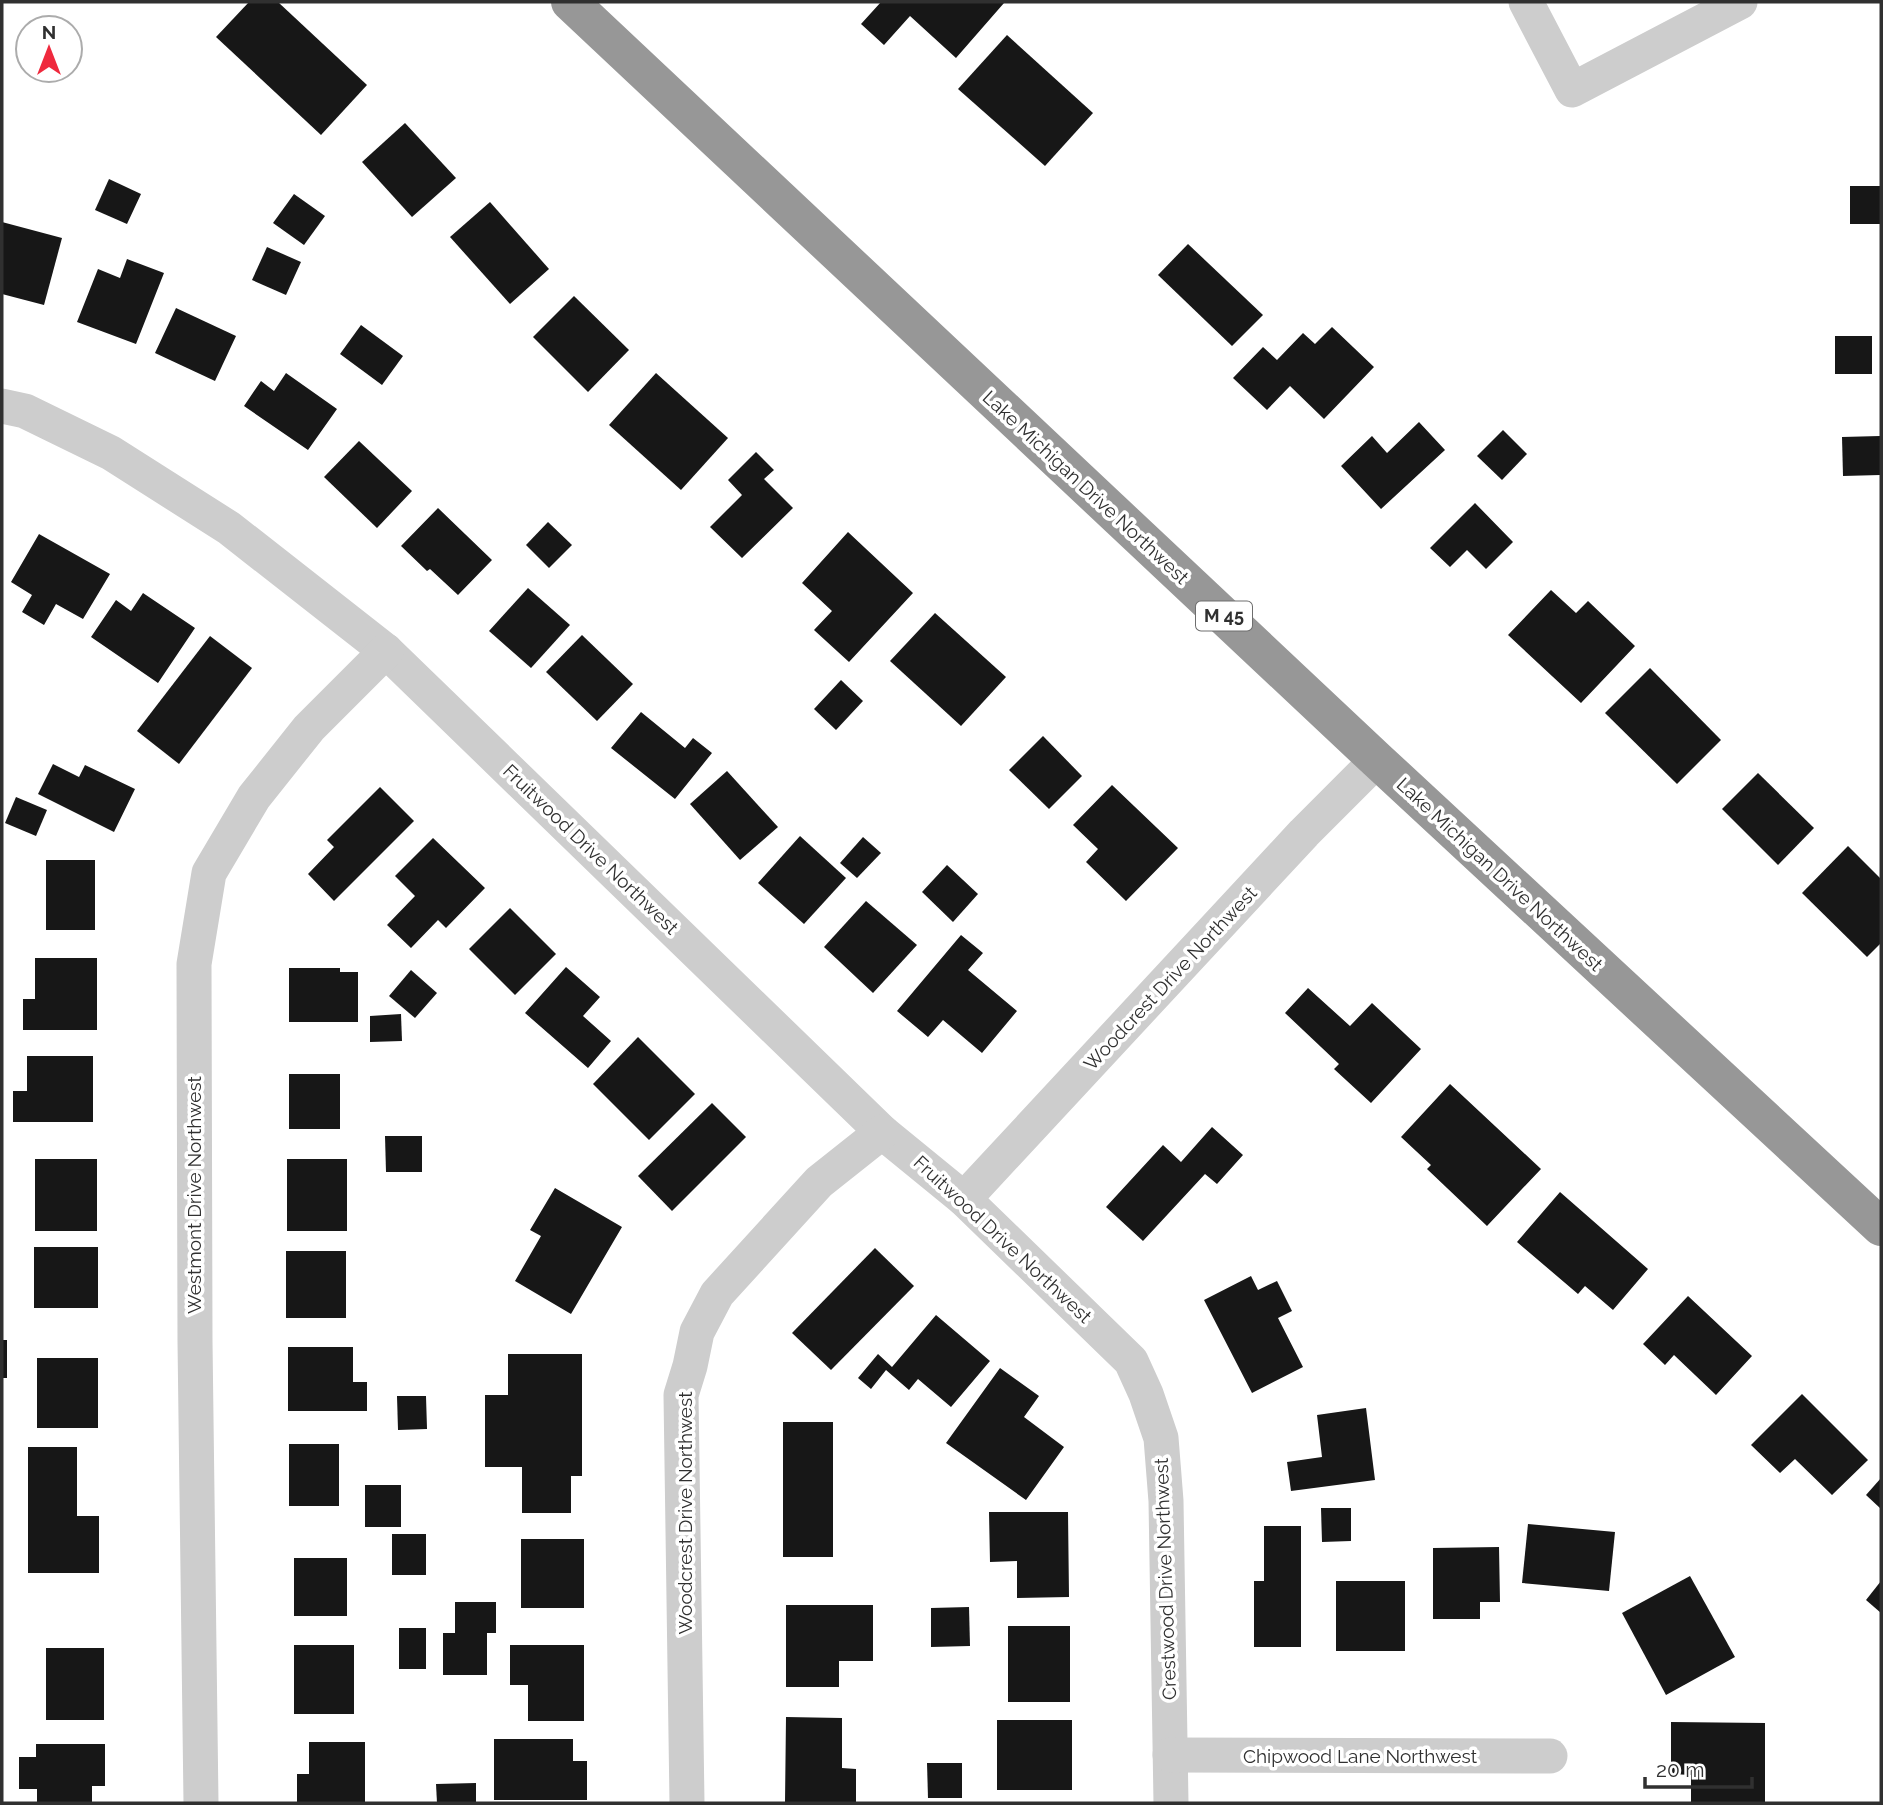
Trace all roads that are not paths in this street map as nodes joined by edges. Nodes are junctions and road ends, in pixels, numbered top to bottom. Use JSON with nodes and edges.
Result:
{"nodes":[{"id":1,"x":570,"y":2,"type":"edge"},
{"id":2,"x":1526,"y":2,"type":"edge"},
{"id":3,"x":1740,"y":2,"type":"edge"},
{"id":4,"x":2,"y":405,"type":"edge"},
{"id":5,"x":386,"y":651,"type":"junction"},
{"id":6,"x":1377,"y":760,"type":"junction"},
{"id":7,"x":882,"y":1132,"type":"junction"},
{"id":8,"x":964,"y":1199,"type":"junction"},
{"id":9,"x":1881,"y":1227,"type":"edge"},
{"id":10,"x":1131,"y":1361,"type":"joint"},
{"id":11,"x":1170,"y":1755,"type":"junction"},
{"id":12,"x":1550,"y":1756,"type":"dead end"},
{"id":13,"x":201,"y":1803,"type":"edge"},
{"id":14,"x":687,"y":1803,"type":"edge"},
{"id":15,"x":1171,"y":1803,"type":"edge"}],
"edges":[{"from":1,"to":6,"type":"highway","name":"Lake Michigan Drive Northwest","number":"M 45"},
{"from":2,"to":3,"type":"street"},
{"from":4,"to":5,"type":"street","name":"Fruitwood Drive Northwest"},
{"from":5,"to":7,"type":"street","name":"Fruitwood Drive Northwest"},
{"from":5,"to":13,"type":"street","name":"Westmont Drive Northwest"},
{"from":6,"to":8,"type":"street","name":"Woodcrest Drive Northwest"},
{"from":6,"to":9,"type":"highway","name":"Lake Michigan Drive Northwest","number":"M 45"},
{"from":7,"to":8,"type":"street","name":"Fruitwood Drive Northwest"},
{"from":7,"to":14,"type":"street","name":"Woodcrest Drive Northwest"},
{"from":8,"to":10,"type":"street","name":"Fruitwood Drive Northwest"},
{"from":10,"to":11,"type":"street","name":"Crestwood Drive Northwest"},
{"from":11,"to":12,"type":"street","name":"Chipwood Lane Northwest"},
{"from":11,"to":15,"type":"street","name":"Crestwood Drive Northwest"}]}
